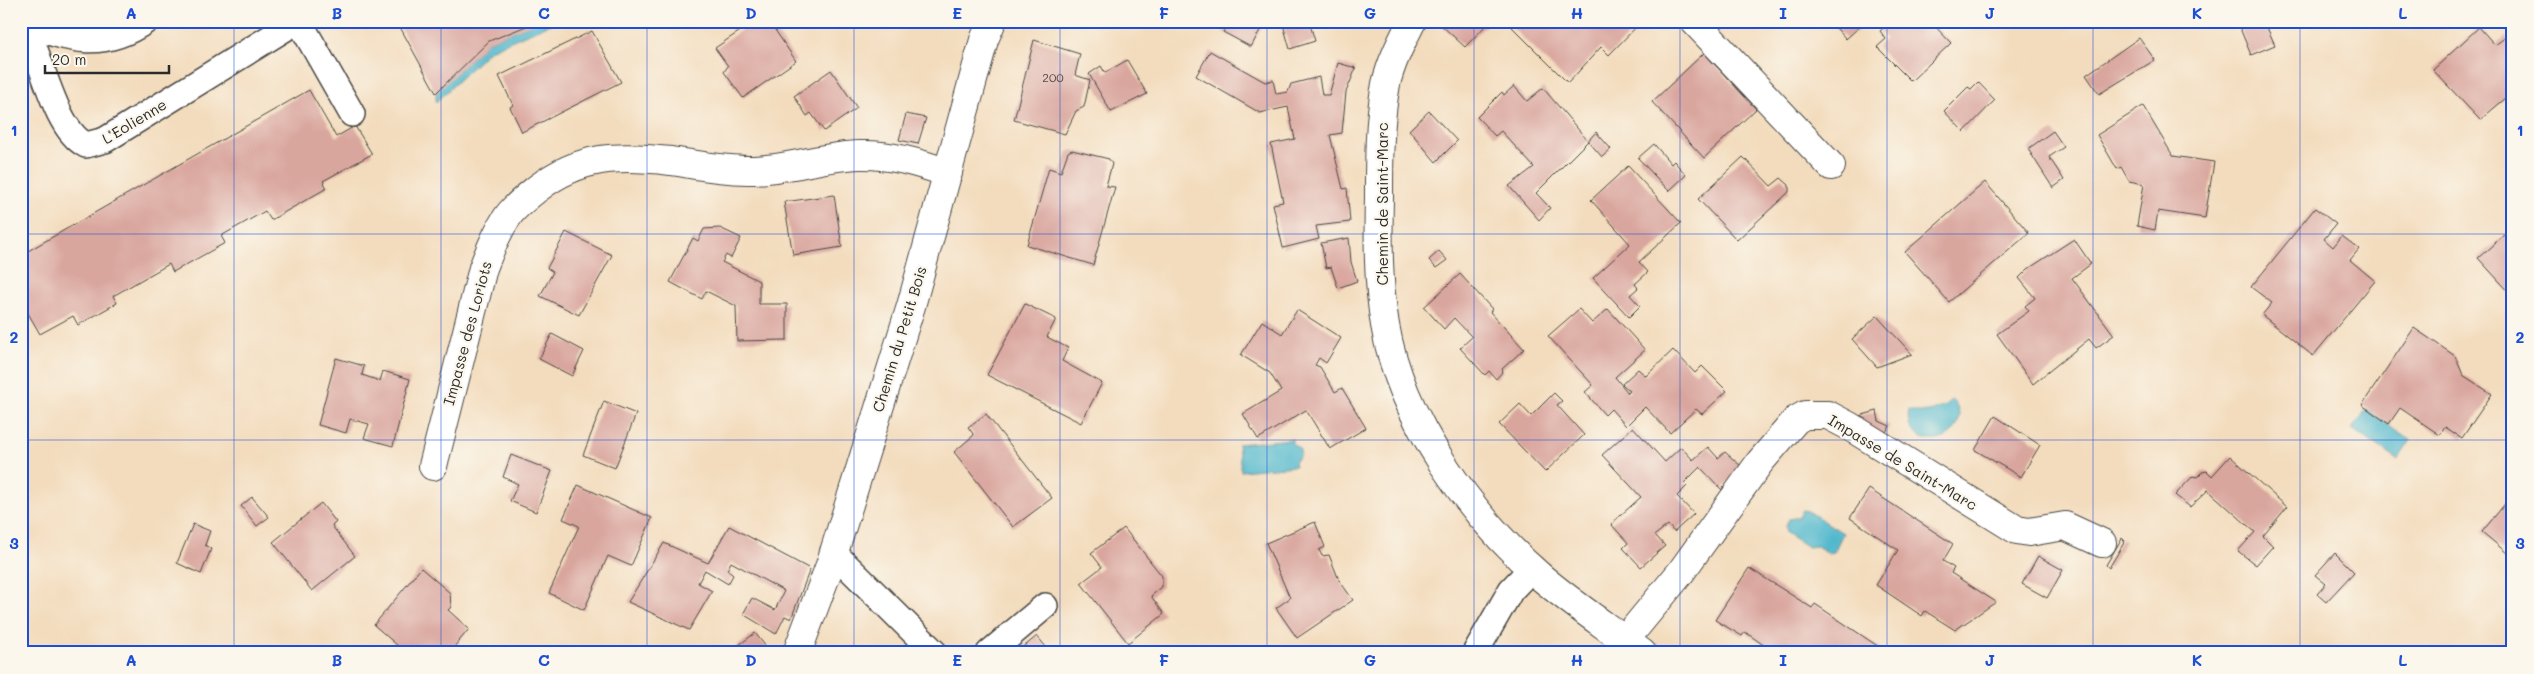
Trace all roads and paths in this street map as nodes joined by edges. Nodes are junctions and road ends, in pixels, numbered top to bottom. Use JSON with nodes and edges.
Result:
{"nodes":[{"id":1,"x":146,"y":21,"type":"edge"},
{"id":2,"x":298,"y":21,"type":"edge"},
{"id":3,"x":992,"y":21,"type":"edge"},
{"id":4,"x":1412,"y":21,"type":"edge"},
{"id":5,"x":1694,"y":21,"type":"edge"},
{"id":6,"x":24,"y":23,"type":"edge"},
{"id":7,"x":352,"y":114,"type":"dead end"},
{"id":8,"x":1832,"y":166,"type":"dead end"},
{"id":9,"x":948,"y":173,"type":"junction"},
{"id":10,"x":433,"y":466,"type":"dead end"},
{"id":11,"x":2102,"y":542,"type":"dead end"},
{"id":12,"x":834,"y":552,"type":"junction"},
{"id":13,"x":1532,"y":568,"type":"junction"},
{"id":14,"x":1045,"y":606,"type":"dead end"},
{"id":15,"x":1634,"y":647,"type":"edge"},
{"id":16,"x":797,"y":653,"type":"edge"},
{"id":17,"x":935,"y":653,"type":"edge"},
{"id":18,"x":990,"y":653,"type":"edge"},
{"id":19,"x":1475,"y":653,"type":"edge"}],
"edges":[{"from":1,"to":6,"type":"lane","name":"L’Eolienne"},
{"from":2,"to":6,"type":"lane","name":"L’Eolienne"},
{"from":2,"to":7,"type":"lane"},
{"from":3,"to":9,"type":"street","name":"Chemin du Petit Bois"},
{"from":4,"to":13,"type":"street","name":"Chemin de Saint-Marc"},
{"from":5,"to":8,"type":"street"},
{"from":9,"to":10,"type":"street","name":"Impasse des Loriots"},
{"from":9,"to":12,"type":"street","name":"Chemin du Petit Bois"},
{"from":11,"to":15,"type":"street","name":"Impasse de Saint-Marc"},
{"from":12,"to":16,"type":"street","name":"Chemin du Petit Bois"},
{"from":12,"to":17,"type":"lane"},
{"from":13,"to":15,"type":"street","name":"Chemin de Saint-Marc"},
{"from":13,"to":19,"type":"lane"},
{"from":14,"to":18,"type":"lane"}]}
